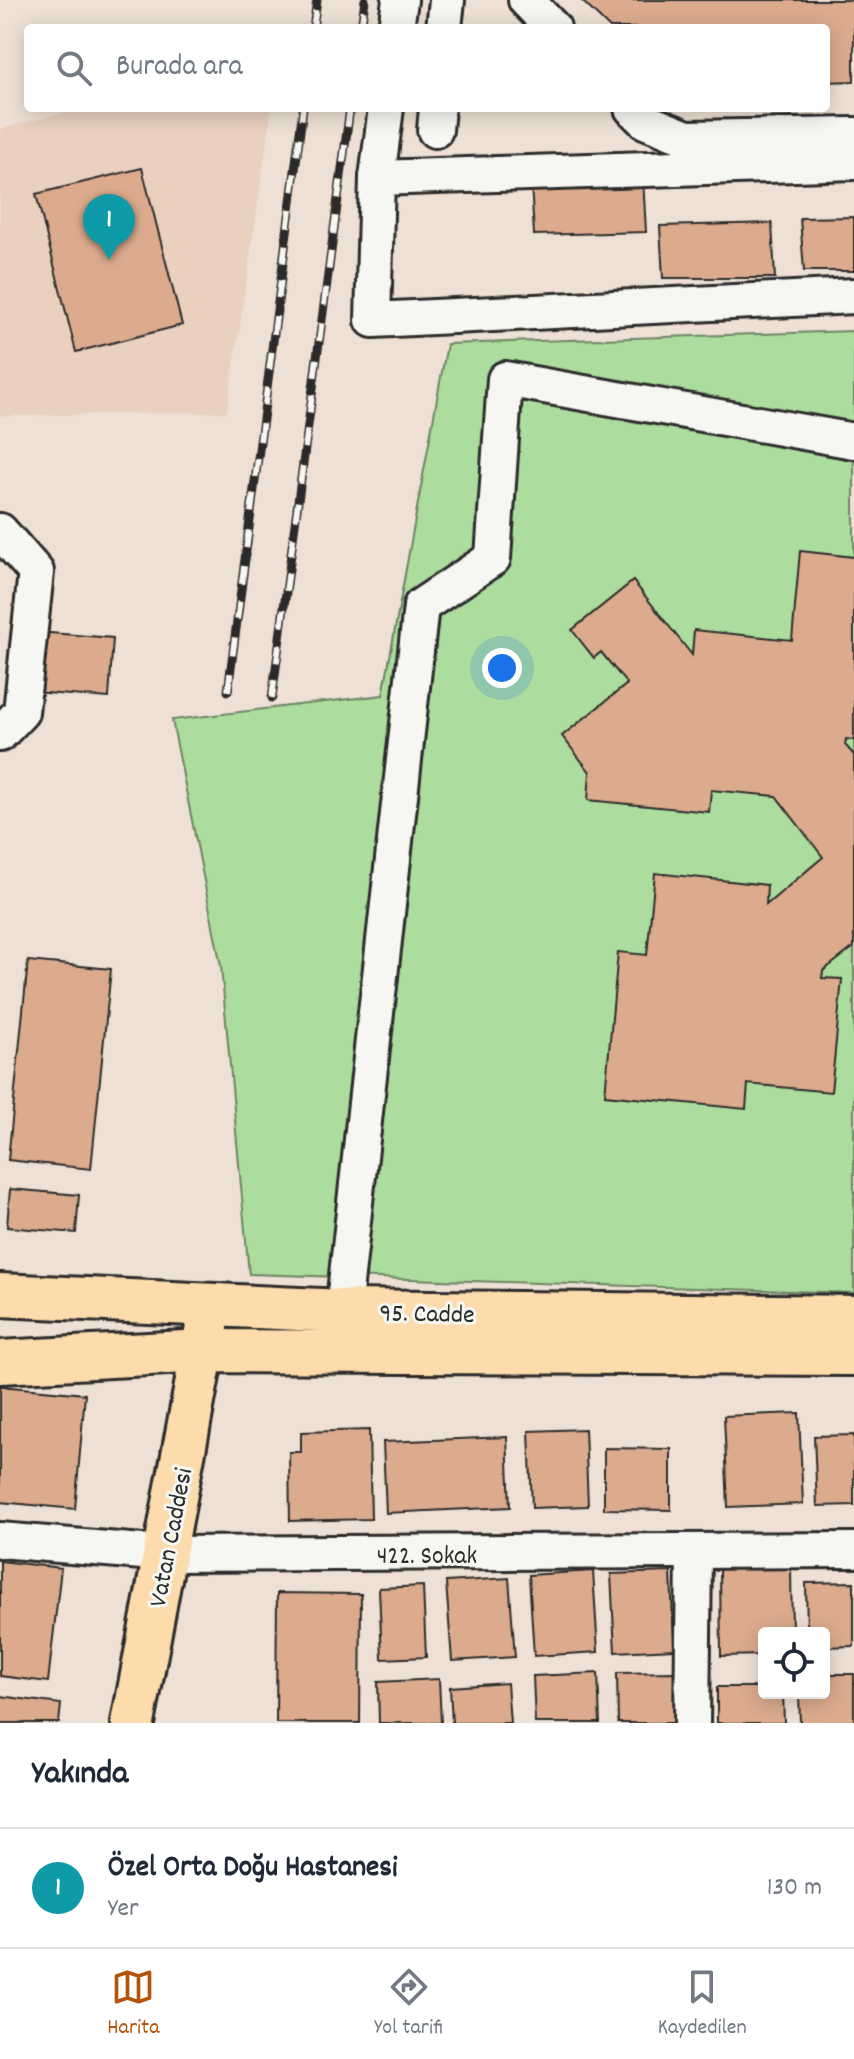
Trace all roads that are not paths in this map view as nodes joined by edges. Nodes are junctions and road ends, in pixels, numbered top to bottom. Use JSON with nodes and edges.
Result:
{"nodes":[{"id":1,"x":400,"y":0,"type":"edge"},
{"id":2,"x":447,"y":0,"type":"edge"},
{"id":3,"x":526,"y":0,"type":"edge"},
{"id":4,"x":397,"y":24,"type":"edge"},
{"id":5,"x":444,"y":24,"type":"edge"},
{"id":6,"x":549,"y":24,"type":"edge"},
{"id":7,"x":385,"y":112,"type":"edge"},
{"id":8,"x":636,"y":112,"type":"edge"},
{"id":9,"x":854,"y":135,"type":"edge"},
{"id":10,"x":854,"y":162,"type":"edge"},
{"id":11,"x":377,"y":178,"type":"junction"},
{"id":12,"x":854,"y":296,"type":"edge"},
{"id":13,"x":854,"y":441,"type":"edge"},
{"id":14,"x":0,"y":531,"type":"edge"},
{"id":15,"x":0,"y":734,"type":"edge"},
{"id":16,"x":0,"y":1295,"type":"edge"},
{"id":17,"x":208,"y":1305,"type":"junction"},
{"id":18,"x":343,"y":1311,"type":"junction"},
{"id":19,"x":854,"y":1317,"type":"edge"},
{"id":20,"x":204,"y":1351,"type":"junction"},
{"id":21,"x":854,"y":1354,"type":"edge"},
{"id":22,"x":0,"y":1362,"type":"edge"},
{"id":23,"x":0,"y":1540,"type":"edge"},
{"id":24,"x":854,"y":1550,"type":"edge"},
{"id":25,"x":694,"y":1553,"type":"junction"},
{"id":26,"x":166,"y":1554,"type":"junction"},
{"id":27,"x":133,"y":1723,"type":"edge"},
{"id":28,"x":692,"y":1723,"type":"edge"}],
"edges":[{"from":1,"to":4,"type":"street"},
{"from":2,"to":5,"type":"street"},
{"from":3,"to":6,"type":"street"},
{"from":7,"to":11,"type":"street"},
{"from":8,"to":9,"type":"street"},
{"from":10,"to":11,"type":"street"},
{"from":11,"to":12,"type":"street"},
{"from":13,"to":18,"type":"street"},
{"from":14,"to":15,"type":"street"},
{"from":16,"to":17,"type":"main road","name":"95. Cadde"},
{"from":17,"to":18,"type":"main road","name":"95. Cadde"},
{"from":17,"to":20,"type":"main road","name":"Vatan Caddesi"},
{"from":18,"to":19,"type":"main road","name":"95. Cadde"},
{"from":20,"to":21,"type":"main road","name":"95. Cadde"},
{"from":20,"to":22,"type":"main road","name":"95. Cadde"},
{"from":20,"to":26,"type":"main road","name":"Vatan Caddesi"},
{"from":23,"to":26,"type":"street","name":"422. Sokak"},
{"from":24,"to":25,"type":"street","name":"422. Sokak"},
{"from":25,"to":26,"type":"street","name":"422. Sokak"},
{"from":25,"to":28,"type":"street"},
{"from":26,"to":27,"type":"main road","name":"Vatan Caddesi"}]}
